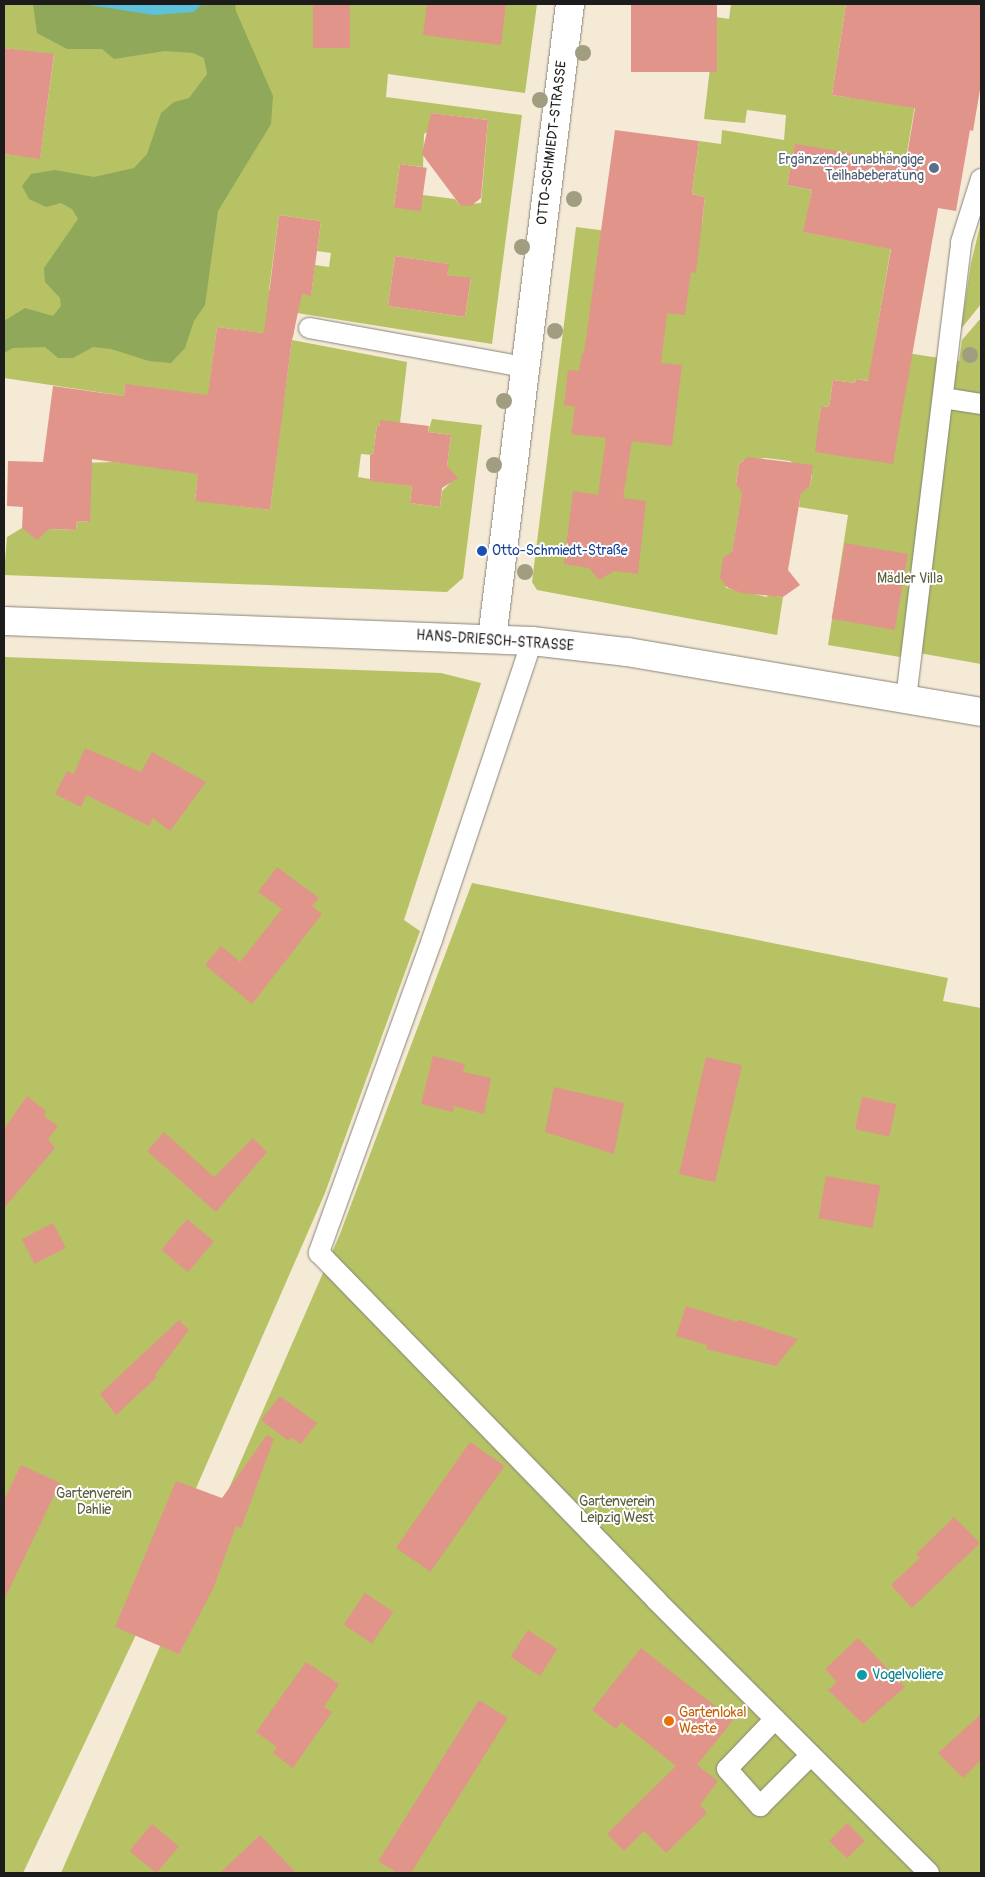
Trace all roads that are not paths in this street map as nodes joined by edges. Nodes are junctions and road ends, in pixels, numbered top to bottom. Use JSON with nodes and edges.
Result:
{"nodes":[{"id":1,"x":570,"y":4,"type":"edge"},
{"id":2,"x":981,"y":179,"type":"edge"},
{"id":3,"x":309,"y":328,"type":"dead end"},
{"id":4,"x":524,"y":367,"type":"junction"},
{"id":5,"x":943,"y":398,"type":"junction"},
{"id":6,"x":981,"y":404,"type":"edge"},
{"id":7,"x":4,"y":621,"type":"edge"},
{"id":8,"x":492,"y":639,"type":"junction"},
{"id":9,"x":532,"y":641,"type":"junction"},
{"id":10,"x":906,"y":699,"type":"junction"},
{"id":11,"x":981,"y":712,"type":"edge"},
{"id":12,"x":774,"y":1719,"type":"junction"},
{"id":13,"x":811,"y":1756,"type":"junction"},
{"id":14,"x":929,"y":1873,"type":"edge"}],
"edges":[{"from":1,"to":4,"type":"main road","name":"OTTO-SCHMIEDT-STRASSE"},
{"from":2,"to":5,"type":"lane"},
{"from":3,"to":4,"type":"lane"},
{"from":4,"to":8,"type":"main road","name":"OTTO-SCHMIEDT-STRASSE"},
{"from":5,"to":6,"type":"lane"},
{"from":5,"to":10,"type":"lane"},
{"from":7,"to":8,"type":"main road","name":"HANS-DRIESCH-STRASSE"},
{"from":8,"to":9,"type":"main road","name":"HANS-DRIESCH-STRASSE"},
{"from":9,"to":10,"type":"main road","name":"HANS-DRIESCH-STRASSE"},
{"from":9,"to":12,"type":"lane"},
{"from":10,"to":11,"type":"main road","name":"HANS-DRIESCH-STRASSE"},
{"from":12,"to":13,"type":"lane"},
{"from":12,"to":13,"type":"lane"},
{"from":13,"to":14,"type":"lane"}]}
